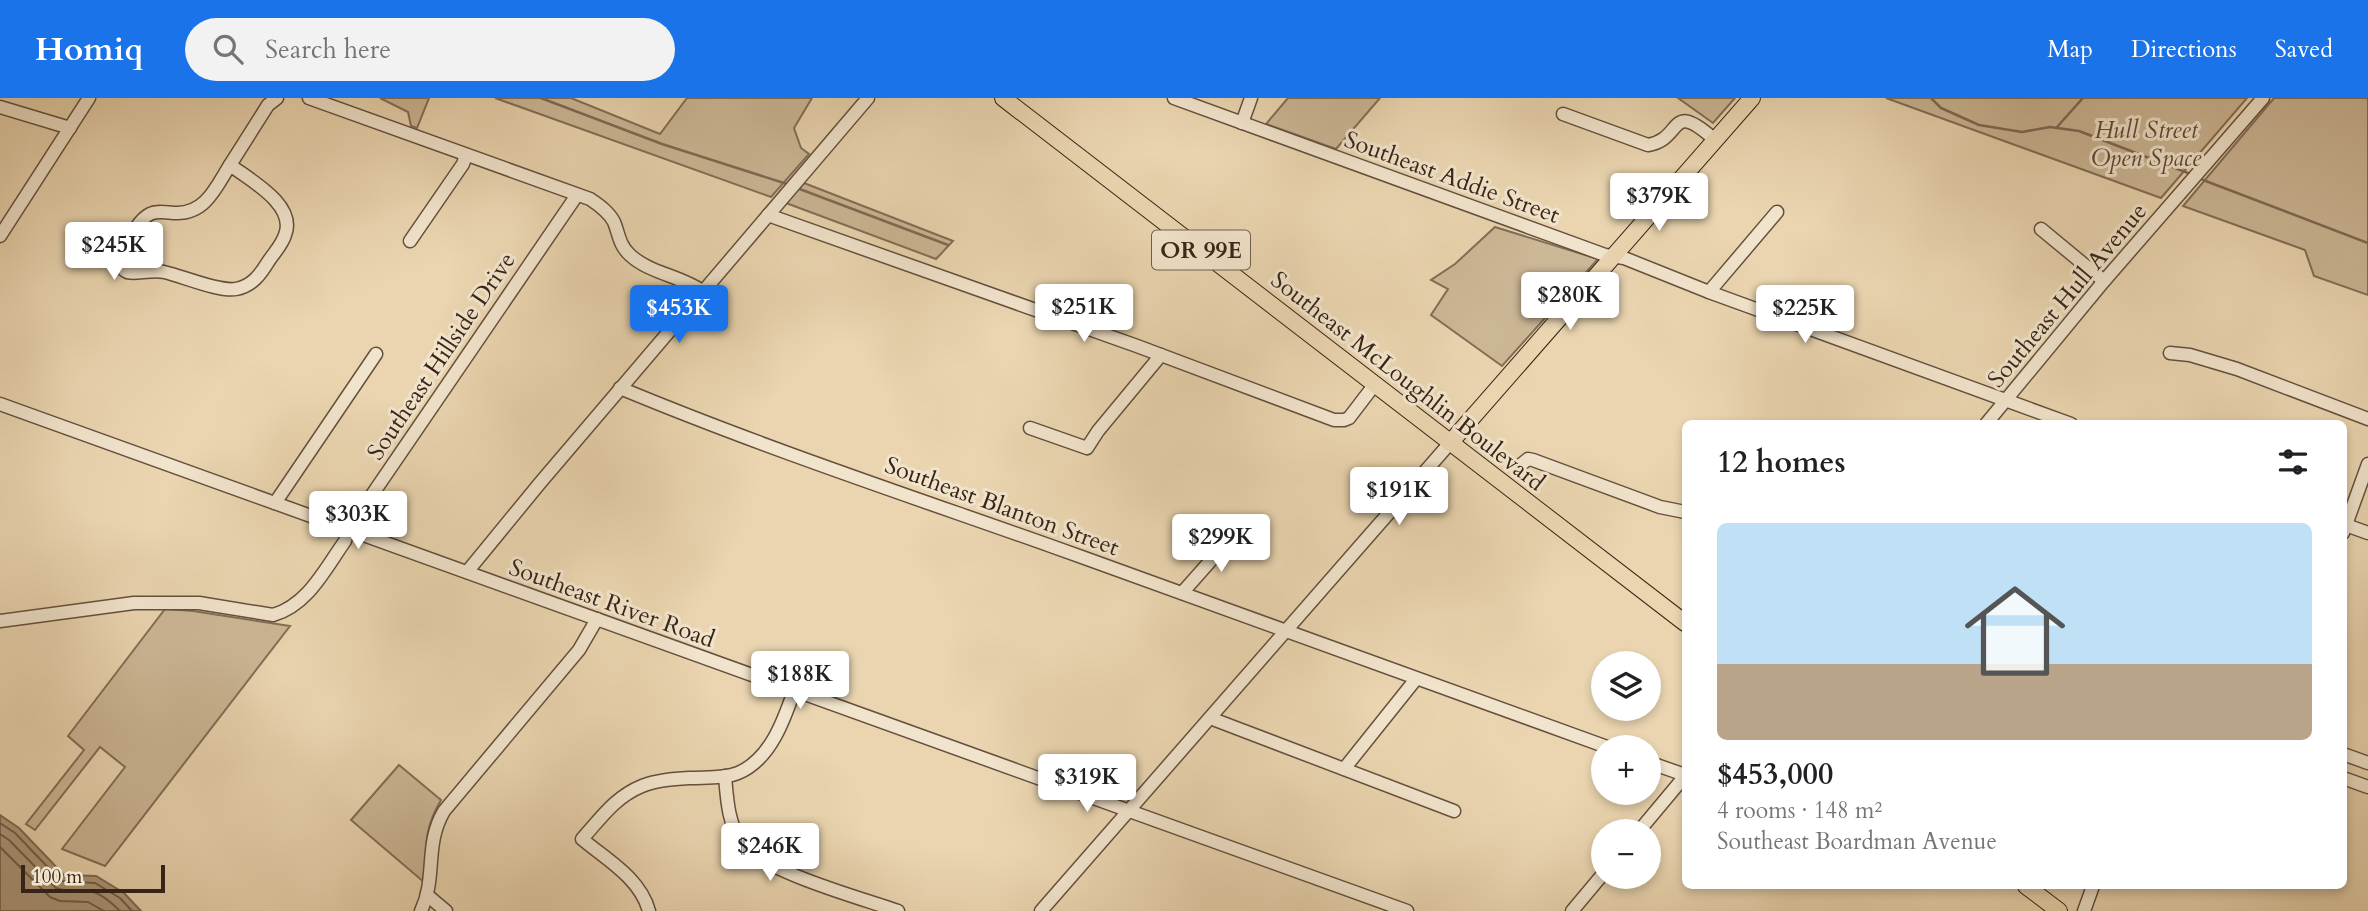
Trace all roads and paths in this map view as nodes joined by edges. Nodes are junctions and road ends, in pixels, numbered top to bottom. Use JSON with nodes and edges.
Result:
{"nodes":[{"id":1,"x":89,"y":98,"type":"edge"},
{"id":2,"x":277,"y":98,"type":"edge"},
{"id":3,"x":309,"y":98,"type":"edge"},
{"id":4,"x":868,"y":98,"type":"edge"},
{"id":5,"x":1003,"y":98,"type":"edge"},
{"id":6,"x":1174,"y":98,"type":"edge"},
{"id":7,"x":1251,"y":98,"type":"edge"},
{"id":8,"x":1752,"y":98,"type":"edge"},
{"id":9,"x":2263,"y":98,"type":"edge"},
{"id":10,"x":0,"y":107,"type":"edge"},
{"id":11,"x":1563,"y":114,"type":"dead end"},
{"id":12,"x":1242,"y":123,"type":"junction"},
{"id":13,"x":70,"y":128,"type":"junction"},
{"id":14,"x":1715,"y":140,"type":"junction"},
{"id":15,"x":466,"y":155,"type":"junction"},
{"id":16,"x":230,"y":165,"type":"junction"},
{"id":17,"x":577,"y":195,"type":"junction"},
{"id":18,"x":1777,"y":212,"type":"dead end"},
{"id":19,"x":768,"y":215,"type":"junction"},
{"id":20,"x":2041,"y":229,"type":"dead end"},
{"id":21,"x":0,"y":236,"type":"edge"},
{"id":22,"x":410,"y":241,"type":"dead end"},
{"id":23,"x":1614,"y":257,"type":"junction"},
{"id":24,"x":2104,"y":281,"type":"junction"},
{"id":25,"x":702,"y":291,"type":"junction"},
{"id":26,"x":1709,"y":292,"type":"junction"},
{"id":27,"x":2170,"y":353,"type":"dead end"},
{"id":28,"x":376,"y":355,"type":"dead end"},
{"id":29,"x":1161,"y":355,"type":"junction"},
{"id":30,"x":1375,"y":384,"type":"junction"},
{"id":31,"x":620,"y":388,"type":"junction"},
{"id":32,"x":2006,"y":400,"type":"junction"},
{"id":33,"x":0,"y":404,"type":"edge"},
{"id":34,"x":2368,"y":419,"type":"edge"},
{"id":35,"x":1989,"y":420,"type":"edge"},
{"id":36,"x":2060,"y":420,"type":"edge"},
{"id":37,"x":1030,"y":428,"type":"dead end"},
{"id":38,"x":1450,"y":443,"type":"junction"},
{"id":39,"x":2368,"y":464,"type":"edge"},
{"id":40,"x":1518,"y":467,"type":"dead end"},
{"id":41,"x":275,"y":503,"type":"junction"},
{"id":42,"x":1682,"y":511,"type":"edge"},
{"id":43,"x":2347,"y":519,"type":"edge"},
{"id":44,"x":2347,"y":528,"type":"edge"},
{"id":45,"x":348,"y":530,"type":"junction"},
{"id":46,"x":1236,"y":532,"type":"dead end"},
{"id":47,"x":2368,"y":533,"type":"edge"},
{"id":48,"x":467,"y":572,"type":"junction"},
{"id":49,"x":1182,"y":593,"type":"junction"},
{"id":50,"x":597,"y":619,"type":"junction"},
{"id":51,"x":0,"y":621,"type":"edge"},
{"id":52,"x":1682,"y":621,"type":"edge"},
{"id":53,"x":1287,"y":630,"type":"junction"},
{"id":54,"x":1416,"y":679,"type":"junction"},
{"id":55,"x":794,"y":691,"type":"junction"},
{"id":56,"x":1210,"y":718,"type":"junction"},
{"id":57,"x":1591,"y":741,"type":"edge"},
{"id":58,"x":2347,"y":755,"type":"edge"},
{"id":59,"x":2368,"y":763,"type":"edge"},
{"id":60,"x":1661,"y":767,"type":"edge"},
{"id":61,"x":1344,"y":769,"type":"junction"},
{"id":62,"x":1682,"y":775,"type":"edge"},
{"id":63,"x":725,"y":776,"type":"junction"},
{"id":64,"x":2347,"y":779,"type":"edge"},
{"id":65,"x":1682,"y":780,"type":"edge"},
{"id":66,"x":2368,"y":787,"type":"edge"},
{"id":67,"x":1454,"y":810,"type":"dead end"},
{"id":68,"x":1129,"y":811,"type":"junction"},
{"id":69,"x":1649,"y":819,"type":"edge"},
{"id":70,"x":1591,"y":888,"type":"edge"},
{"id":71,"x":2029,"y":889,"type":"edge"},
{"id":72,"x":2092,"y":889,"type":"edge"},
{"id":73,"x":427,"y":895,"type":"junction"},
{"id":74,"x":864,"y":905,"type":"edge"},
{"id":75,"x":421,"y":911,"type":"edge"},
{"id":76,"x":446,"y":911,"type":"edge"},
{"id":77,"x":649,"y":911,"type":"edge"},
{"id":78,"x":898,"y":911,"type":"edge"},
{"id":79,"x":1041,"y":911,"type":"edge"},
{"id":80,"x":1407,"y":911,"type":"edge"},
{"id":81,"x":1572,"y":911,"type":"edge"},
{"id":82,"x":2059,"y":911,"type":"edge"},
{"id":83,"x":2084,"y":911,"type":"edge"}],
"edges":[{"from":1,"to":13,"type":"street"},
{"from":2,"to":16,"type":"street"},
{"from":3,"to":15,"type":"street"},
{"from":4,"to":19,"type":"street"},
{"from":5,"to":30,"type":"main road","name":"Southeast McLoughlin Boulevard","number":"OR 99E"},
{"from":6,"to":12,"type":"street","name":"Southeast Addie Street"},
{"from":7,"to":12,"type":"street"},
{"from":8,"to":14,"type":"main road"},
{"from":9,"to":24,"type":"street","name":"Southeast Hull Avenue"},
{"from":10,"to":13,"type":"street"},
{"from":11,"to":14,"type":"street"},
{"from":12,"to":23,"type":"street","name":"Southeast Addie Street"},
{"from":13,"to":21,"type":"street"},
{"from":14,"to":23,"type":"main road"},
{"from":15,"to":17,"type":"street"},
{"from":15,"to":22,"type":"street"},
{"from":16,"to":16,"type":"street"},
{"from":17,"to":25,"type":"street"},
{"from":17,"to":45,"type":"street","name":"Southeast Hillside Drive"},
{"from":18,"to":26,"type":"street"},
{"from":19,"to":25,"type":"street"},
{"from":19,"to":29,"type":"street"},
{"from":20,"to":24,"type":"street"},
{"from":23,"to":26,"type":"street","name":"Southeast Addie Street"},
{"from":23,"to":38,"type":"main road"},
{"from":24,"to":32,"type":"street","name":"Southeast Hull Avenue"},
{"from":25,"to":31,"type":"street"},
{"from":26,"to":32,"type":"street","name":"Southeast Addie Street"},
{"from":27,"to":34,"type":"street"},
{"from":28,"to":41,"type":"street"},
{"from":29,"to":30,"type":"street"},
{"from":29,"to":37,"type":"street"},
{"from":30,"to":38,"type":"main road","name":"Southeast McLoughlin Boulevard","number":"OR 99E"},
{"from":31,"to":48,"type":"street"},
{"from":31,"to":49,"type":"street","name":"Southeast Blanton Street"},
{"from":32,"to":35,"type":"street","name":"Southeast Hull Avenue"},
{"from":32,"to":36,"type":"street","name":"Southeast Addie Street"},
{"from":33,"to":41,"type":"street","name":"Southeast River Road"},
{"from":38,"to":52,"type":"main road","name":"Southeast McLoughlin Boulevard","number":"OR 99E"},
{"from":38,"to":53,"type":"street"},
{"from":39,"to":43,"type":"street"},
{"from":40,"to":42,"type":"street"},
{"from":41,"to":45,"type":"street","name":"Southeast River Road"},
{"from":44,"to":47,"type":"street"},
{"from":45,"to":48,"type":"street","name":"Southeast River Road"},
{"from":45,"to":51,"type":"street","name":"Southeast Hillside Drive"},
{"from":46,"to":49,"type":"street"},
{"from":48,"to":50,"type":"street","name":"Southeast River Road"},
{"from":49,"to":53,"type":"street","name":"Southeast Blanton Street"},
{"from":50,"to":55,"type":"street","name":"Southeast River Road"},
{"from":50,"to":73,"type":"street"},
{"from":53,"to":54,"type":"street","name":"Southeast Blanton Street"},
{"from":53,"to":56,"type":"street"},
{"from":54,"to":57,"type":"street","name":"Southeast Blanton Street"},
{"from":54,"to":61,"type":"street"},
{"from":55,"to":63,"type":"street"},
{"from":55,"to":68,"type":"street","name":"Southeast River Road"},
{"from":56,"to":61,"type":"street"},
{"from":56,"to":68,"type":"street"},
{"from":58,"to":59,"type":"street"},
{"from":60,"to":62,"type":"street"},
{"from":61,"to":67,"type":"street"},
{"from":63,"to":74,"type":"street"},
{"from":63,"to":77,"type":"street"},
{"from":64,"to":66,"type":"street"},
{"from":65,"to":69,"type":"street"},
{"from":68,"to":79,"type":"street"},
{"from":68,"to":80,"type":"street","name":"Southeast River Road"},
{"from":70,"to":81,"type":"street"},
{"from":71,"to":82,"type":"main road"},
{"from":72,"to":83,"type":"street"},
{"from":73,"to":75,"type":"street"},
{"from":73,"to":76,"type":"street"},
{"from":74,"to":78,"type":"street"}]}
